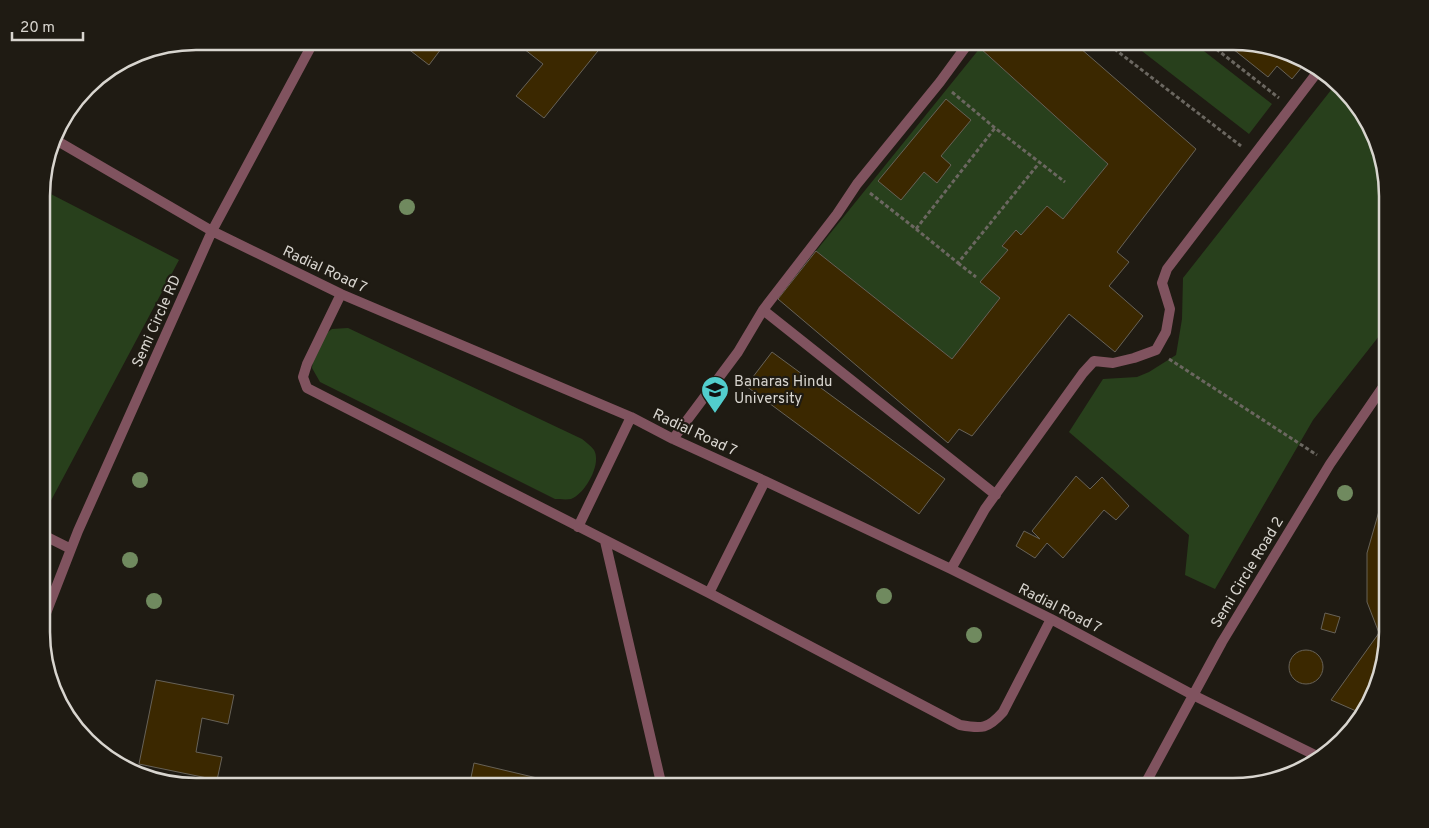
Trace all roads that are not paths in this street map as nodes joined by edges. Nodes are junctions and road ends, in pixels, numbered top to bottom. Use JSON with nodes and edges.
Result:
{"nodes":[{"id":1,"x":309,"y":50,"type":"edge"},
{"id":2,"x":963,"y":50,"type":"edge"},
{"id":3,"x":1315,"y":75,"type":"edge"},
{"id":4,"x":60,"y":143,"type":"edge"},
{"id":5,"x":212,"y":231,"type":"junction"},
{"id":6,"x":341,"y":294,"type":"junction"},
{"id":7,"x":763,"y":310,"type":"junction"},
{"id":8,"x":1379,"y":394,"type":"edge"},
{"id":9,"x":631,"y":417,"type":"junction"},
{"id":10,"x":673,"y":439,"type":"junction"},
{"id":11,"x":765,"y":480,"type":"junction"},
{"id":12,"x":996,"y":495,"type":"junction"},
{"id":13,"x":578,"y":527,"type":"junction"},
{"id":14,"x":50,"y":540,"type":"edge"},
{"id":15,"x":605,"y":541,"type":"junction"},
{"id":16,"x":71,"y":549,"type":"junction"},
{"id":17,"x":951,"y":569,"type":"junction"},
{"id":18,"x":708,"y":593,"type":"junction"},
{"id":19,"x":50,"y":601,"type":"edge"},
{"id":20,"x":1051,"y":619,"type":"junction"},
{"id":21,"x":1194,"y":695,"type":"junction"},
{"id":22,"x":1313,"y":754,"type":"edge"},
{"id":23,"x":660,"y":778,"type":"edge"},
{"id":24,"x":1148,"y":778,"type":"edge"}],
"edges":[{"from":1,"to":5,"type":"lane","name":"Semi Circle RD"},
{"from":2,"to":7,"type":"lane"},
{"from":3,"to":12,"type":"lane"},
{"from":4,"to":5,"type":"lane","name":"Radial Road 7"},
{"from":5,"to":6,"type":"lane","name":"Radial Road 7"},
{"from":5,"to":16,"type":"lane","name":"Semi Circle RD"},
{"from":6,"to":9,"type":"lane","name":"Radial Road 7"},
{"from":6,"to":13,"type":"lane"},
{"from":7,"to":10,"type":"lane"},
{"from":7,"to":12,"type":"lane"},
{"from":8,"to":21,"type":"lane","name":"Semi Circle Road 2"},
{"from":9,"to":10,"type":"lane","name":"Radial Road 7"},
{"from":9,"to":13,"type":"lane"},
{"from":10,"to":11,"type":"lane","name":"Radial Road 7"},
{"from":11,"to":17,"type":"lane","name":"Radial Road 7"},
{"from":11,"to":18,"type":"lane"},
{"from":12,"to":17,"type":"lane"},
{"from":13,"to":15,"type":"lane"},
{"from":14,"to":16,"type":"lane"},
{"from":15,"to":18,"type":"lane"},
{"from":15,"to":23,"type":"lane"},
{"from":16,"to":19,"type":"lane","name":"Semi Circle RD"},
{"from":17,"to":20,"type":"lane","name":"Radial Road 7"},
{"from":18,"to":20,"type":"lane"},
{"from":20,"to":21,"type":"lane","name":"Radial Road 7"},
{"from":21,"to":22,"type":"lane","name":"Radial Road 7"},
{"from":21,"to":24,"type":"lane","name":"Semi Circle Road 2"}]}
